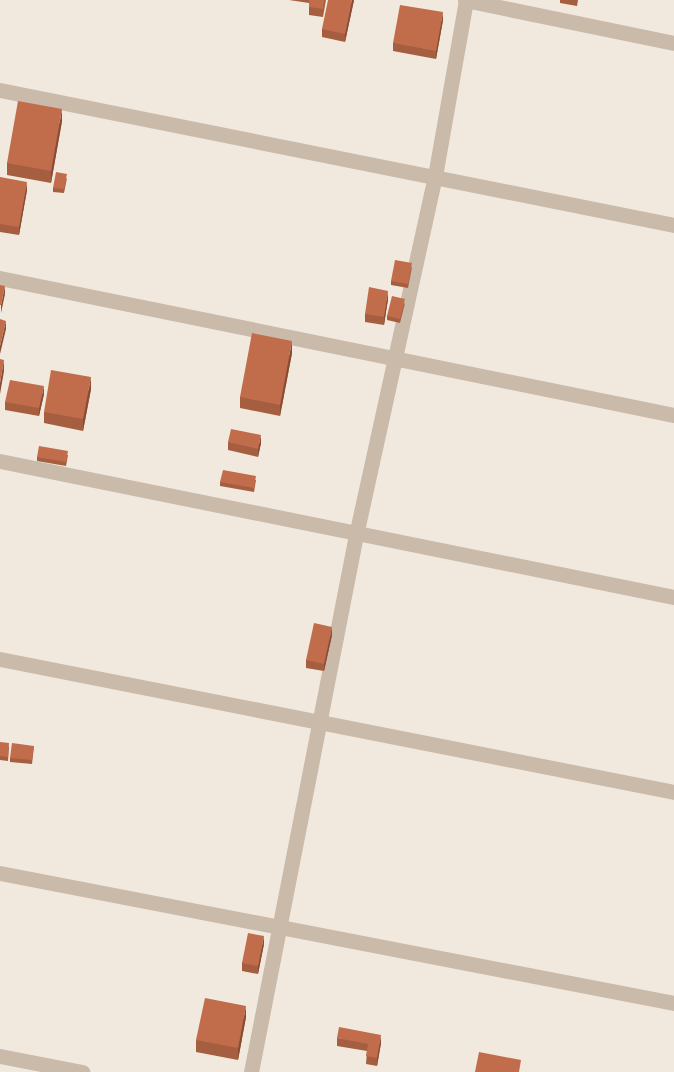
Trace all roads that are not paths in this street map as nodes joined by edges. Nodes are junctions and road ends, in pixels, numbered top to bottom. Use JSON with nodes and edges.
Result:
{"nodes":[{"id":1,"x":465,"y":0,"type":"edge"},
{"id":2,"x":674,"y":43,"type":"edge"},
{"id":3,"x":0,"y":90,"type":"edge"},
{"id":4,"x":435,"y":176,"type":"junction"},
{"id":5,"x":674,"y":225,"type":"edge"},
{"id":6,"x":0,"y":278,"type":"edge"},
{"id":7,"x":395,"y":361,"type":"junction"},
{"id":8,"x":674,"y":415,"type":"edge"},
{"id":9,"x":0,"y":461,"type":"edge"},
{"id":10,"x":356,"y":535,"type":"junction"},
{"id":11,"x":674,"y":597,"type":"edge"},
{"id":12,"x":0,"y":659,"type":"edge"},
{"id":13,"x":322,"y":722,"type":"junction"},
{"id":14,"x":674,"y":792,"type":"edge"},
{"id":15,"x":0,"y":873,"type":"edge"},
{"id":16,"x":279,"y":930,"type":"junction"},
{"id":17,"x":674,"y":1003,"type":"edge"},
{"id":18,"x":0,"y":1056,"type":"edge"},
{"id":19,"x":82,"y":1072,"type":"edge"},
{"id":20,"x":251,"y":1072,"type":"edge"}],
"edges":[{"from":1,"to":2,"type":"street"},
{"from":1,"to":4,"type":"street"},
{"from":3,"to":4,"type":"street"},
{"from":4,"to":5,"type":"street"},
{"from":4,"to":7,"type":"street"},
{"from":6,"to":7,"type":"street"},
{"from":7,"to":8,"type":"street"},
{"from":7,"to":10,"type":"street"},
{"from":9,"to":10,"type":"street"},
{"from":10,"to":11,"type":"street"},
{"from":10,"to":13,"type":"street"},
{"from":12,"to":13,"type":"street"},
{"from":13,"to":14,"type":"street"},
{"from":13,"to":16,"type":"street"},
{"from":15,"to":16,"type":"street"},
{"from":16,"to":17,"type":"street"},
{"from":16,"to":20,"type":"street"},
{"from":18,"to":19,"type":"street"}]}
